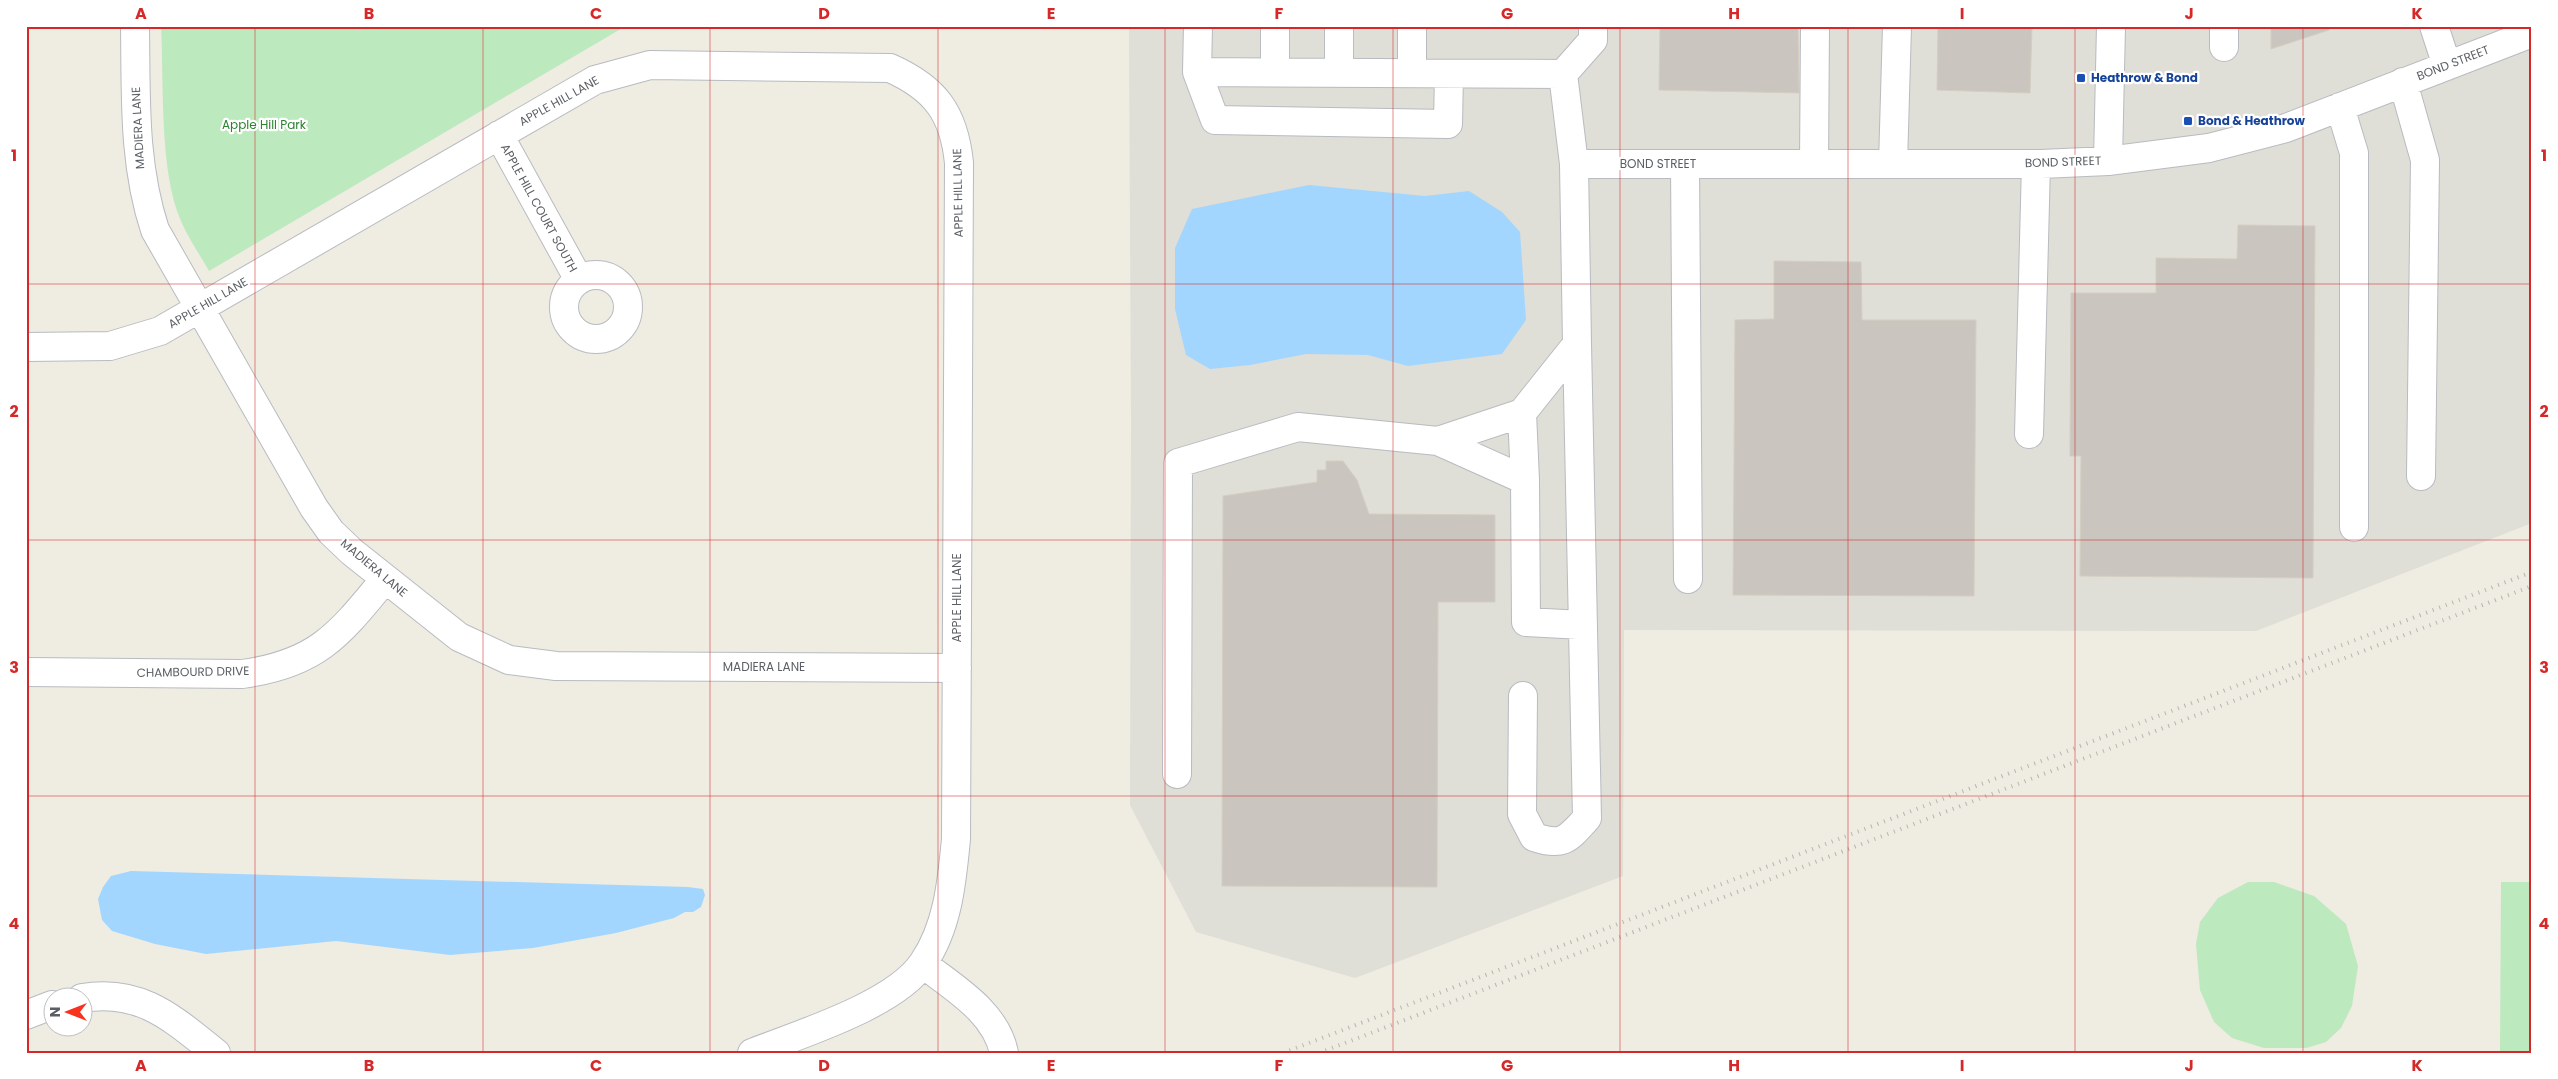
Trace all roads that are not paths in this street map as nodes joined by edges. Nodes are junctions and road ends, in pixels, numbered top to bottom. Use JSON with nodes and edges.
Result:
{"nodes":[{"id":1,"x":135,"y":26,"type":"edge"},
{"id":2,"x":1198,"y":26,"type":"edge"},
{"id":3,"x":1275,"y":26,"type":"edge"},
{"id":4,"x":1339,"y":26,"type":"edge"},
{"id":5,"x":1412,"y":26,"type":"edge"},
{"id":6,"x":1594,"y":26,"type":"edge"},
{"id":7,"x":1815,"y":26,"type":"edge"},
{"id":8,"x":1896,"y":26,"type":"edge"},
{"id":9,"x":2111,"y":26,"type":"edge"},
{"id":10,"x":2434,"y":26,"type":"edge"},
{"id":11,"x":2532,"y":33,"type":"edge"},
{"id":12,"x":2501,"y":35,"type":"edge"},
{"id":13,"x":2446,"y":66,"type":"junction"},
{"id":14,"x":1197,"y":72,"type":"junction"},
{"id":15,"x":1275,"y":72,"type":"junction"},
{"id":16,"x":1339,"y":73,"type":"junction"},
{"id":17,"x":1412,"y":73,"type":"junction"},
{"id":18,"x":1449,"y":74,"type":"junction"},
{"id":19,"x":1563,"y":74,"type":"junction"},
{"id":20,"x":2403,"y":82,"type":"junction"},
{"id":21,"x":2340,"y":107,"type":"junction"},
{"id":22,"x":498,"y":135,"type":"junction"},
{"id":23,"x":2108,"y":161,"type":"junction"},
{"id":24,"x":1574,"y":164,"type":"junction"},
{"id":25,"x":1686,"y":164,"type":"junction"},
{"id":26,"x":1814,"y":164,"type":"junction"},
{"id":27,"x":1894,"y":164,"type":"junction"},
{"id":28,"x":2036,"y":164,"type":"junction"},
{"id":29,"x":579,"y":280,"type":"dead end"},
{"id":30,"x":198,"y":309,"type":"junction"},
{"id":31,"x":1577,"y":344,"type":"junction"},
{"id":32,"x":26,"y":348,"type":"edge"},
{"id":33,"x":1522,"y":413,"type":"junction"},
{"id":34,"x":2029,"y":434,"type":"dead end"},
{"id":35,"x":1438,"y":441,"type":"junction"},
{"id":36,"x":2421,"y":476,"type":"dead end"},
{"id":37,"x":1525,"y":480,"type":"junction"},
{"id":38,"x":2354,"y":527,"type":"dead end"},
{"id":39,"x":385,"y":579,"type":"junction"},
{"id":40,"x":1688,"y":580,"type":"dead end"},
{"id":41,"x":1583,"y":625,"type":"junction"},
{"id":42,"x":956,"y":668,"type":"junction"},
{"id":43,"x":26,"y":672,"type":"edge"},
{"id":44,"x":1523,"y":696,"type":"dead end"},
{"id":45,"x":1177,"y":774,"type":"dead end"},
{"id":46,"x":922,"y":964,"type":"junction"},
{"id":47,"x":92,"y":997,"type":"edge"},
{"id":48,"x":42,"y":1009,"type":"edge"},
{"id":49,"x":26,"y":1015,"type":"edge"},
{"id":50,"x":216,"y":1053,"type":"edge"},
{"id":51,"x":752,"y":1053,"type":"edge"},
{"id":52,"x":1004,"y":1053,"type":"edge"}],
"edges":[{"from":1,"to":30,"type":"street","name":"MADIERA LANE"},
{"from":2,"to":14,"type":"street"},
{"from":3,"to":15,"type":"street"},
{"from":4,"to":16,"type":"street"},
{"from":5,"to":17,"type":"street"},
{"from":6,"to":19,"type":"street"},
{"from":7,"to":26,"type":"street"},
{"from":8,"to":27,"type":"street"},
{"from":9,"to":23,"type":"street"},
{"from":10,"to":13,"type":"street"},
{"from":11,"to":12,"type":"street","name":"BOND STREET"},
{"from":12,"to":13,"type":"street","name":"BOND STREET"},
{"from":13,"to":20,"type":"street","name":"BOND STREET"},
{"from":14,"to":15,"type":"street"},
{"from":14,"to":18,"type":"street"},
{"from":15,"to":16,"type":"street"},
{"from":16,"to":17,"type":"street"},
{"from":17,"to":18,"type":"street"},
{"from":18,"to":19,"type":"street"},
{"from":19,"to":24,"type":"street"},
{"from":20,"to":21,"type":"street","name":"BOND STREET"},
{"from":20,"to":36,"type":"street"},
{"from":21,"to":23,"type":"street","name":"BOND STREET"},
{"from":21,"to":38,"type":"street"},
{"from":22,"to":29,"type":"street","name":"APPLE HILL COURT SOUTH"},
{"from":22,"to":30,"type":"street","name":"APPLE HILL LANE"},
{"from":22,"to":42,"type":"street","name":"APPLE HILL LANE"},
{"from":23,"to":28,"type":"street","name":"BOND STREET"},
{"from":24,"to":25,"type":"street","name":"BOND STREET"},
{"from":24,"to":31,"type":"street"},
{"from":25,"to":26,"type":"street","name":"BOND STREET"},
{"from":25,"to":40,"type":"street"},
{"from":26,"to":27,"type":"street","name":"BOND STREET"},
{"from":27,"to":28,"type":"street","name":"BOND STREET"},
{"from":28,"to":34,"type":"street"},
{"from":30,"to":32,"type":"street","name":"APPLE HILL LANE"},
{"from":30,"to":39,"type":"street","name":"MADIERA LANE"},
{"from":31,"to":33,"type":"street"},
{"from":31,"to":41,"type":"street"},
{"from":33,"to":35,"type":"street"},
{"from":33,"to":37,"type":"street"},
{"from":35,"to":37,"type":"street"},
{"from":35,"to":45,"type":"street"},
{"from":37,"to":41,"type":"street"},
{"from":39,"to":42,"type":"street","name":"MADIERA LANE"},
{"from":39,"to":43,"type":"street","name":"CHAMBOURD DRIVE"},
{"from":41,"to":44,"type":"street"},
{"from":42,"to":46,"type":"street","name":"APPLE HILL LANE"},
{"from":46,"to":51,"type":"street","name":"APPLE HILL LANE"},
{"from":46,"to":52,"type":"street"},
{"from":47,"to":50,"type":"street"},
{"from":48,"to":49,"type":"street"}]}
